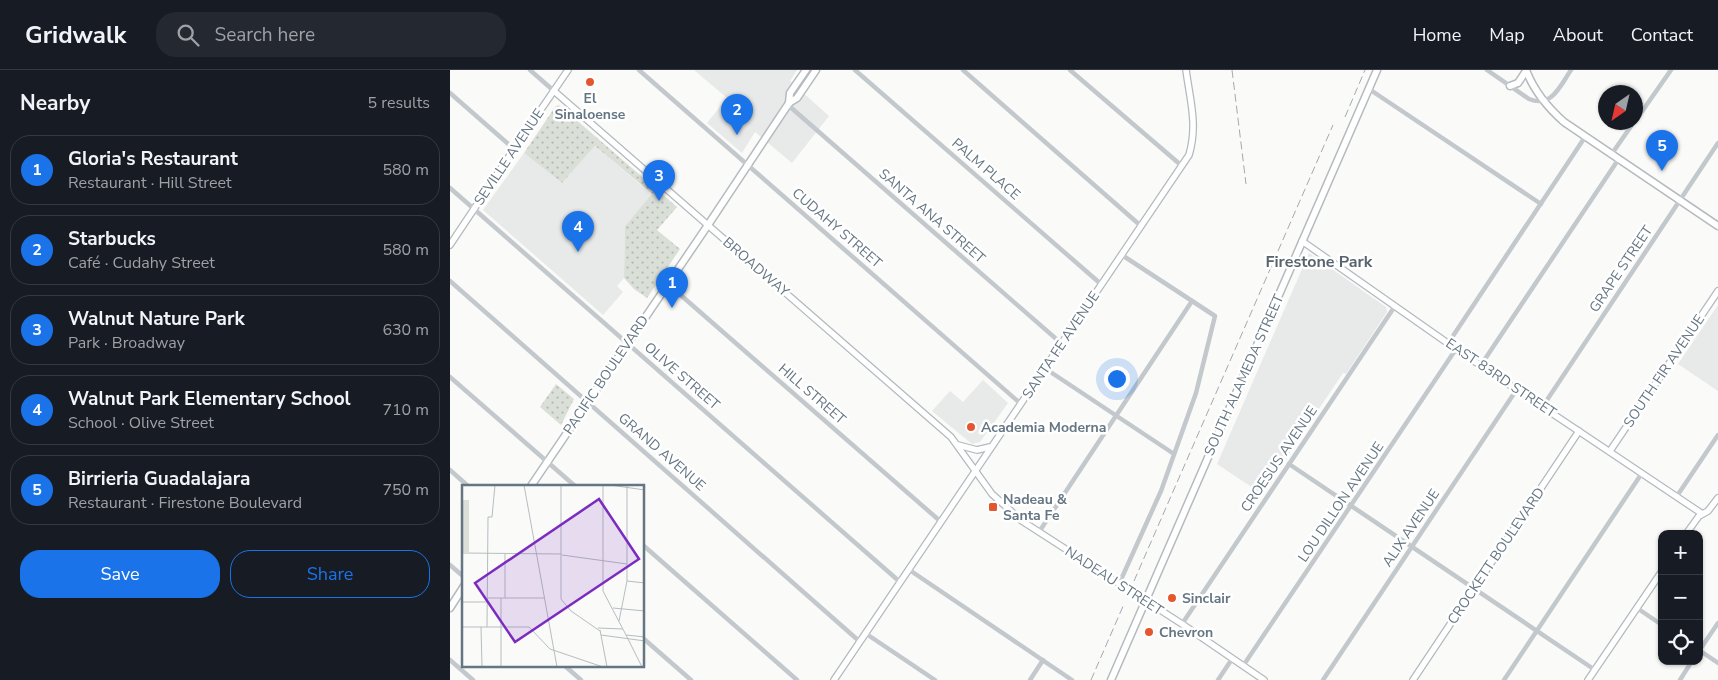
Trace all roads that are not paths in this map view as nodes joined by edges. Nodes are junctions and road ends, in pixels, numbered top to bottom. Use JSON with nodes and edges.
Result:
{"nodes":[{"id":1,"x":530,"y":70,"type":"edge"},
{"id":2,"x":568,"y":70,"type":"edge"},
{"id":3,"x":639,"y":70,"type":"edge"},
{"id":4,"x":806,"y":70,"type":"edge"},
{"id":5,"x":816,"y":70,"type":"edge"},
{"id":6,"x":855,"y":70,"type":"edge"},
{"id":7,"x":963,"y":70,"type":"edge"},
{"id":8,"x":1070,"y":70,"type":"edge"},
{"id":9,"x":1377,"y":70,"type":"edge"},
{"id":10,"x":1487,"y":70,"type":"edge"},
{"id":11,"x":1571,"y":70,"type":"edge"},
{"id":12,"x":1670,"y":70,"type":"edge"},
{"id":13,"x":1184,"y":71,"type":"edge"},
{"id":14,"x":1526,"y":71,"type":"edge"},
{"id":15,"x":1510,"y":86,"type":"junction"},
{"id":16,"x":1369,"y":89,"type":"junction"},
{"id":17,"x":554,"y":91,"type":"junction"},
{"id":18,"x":450,"y":94,"type":"edge"},
{"id":19,"x":1543,"y":102,"type":"junction"},
{"id":20,"x":788,"y":104,"type":"junction"},
{"id":21,"x":1643,"y":109,"type":"edge"},
{"id":22,"x":1629,"y":130,"type":"edge"},
{"id":23,"x":1585,"y":138,"type":"junction"},
{"id":24,"x":1718,"y":143,"type":"edge"},
{"id":25,"x":514,"y":148,"type":"junction"},
{"id":26,"x":1611,"y":155,"type":"junction"},
{"id":27,"x":1618,"y":160,"type":"junction"},
{"id":28,"x":747,"y":164,"type":"junction"},
{"id":29,"x":1182,"y":166,"type":"junction"},
{"id":30,"x":450,"y":188,"type":"edge"},
{"id":31,"x":1680,"y":201,"type":"junction"},
{"id":32,"x":1540,"y":204,"type":"junction"},
{"id":33,"x":474,"y":209,"type":"junction"},
{"id":34,"x":708,"y":225,"type":"junction"},
{"id":35,"x":1142,"y":226,"type":"junction"},
{"id":36,"x":1718,"y":226,"type":"edge"},
{"id":37,"x":1302,"y":241,"type":"junction"},
{"id":38,"x":450,"y":245,"type":"edge"},
{"id":39,"x":1122,"y":255,"type":"junction"},
{"id":40,"x":450,"y":281,"type":"edge"},
{"id":41,"x":668,"y":284,"type":"junction"},
{"id":42,"x":1102,"y":285,"type":"junction"},
{"id":43,"x":1718,"y":291,"type":"edge"},
{"id":44,"x":1192,"y":301,"type":"junction"},
{"id":45,"x":1395,"y":306,"type":"junction"},
{"id":46,"x":1449,"y":342,"type":"junction"},
{"id":47,"x":628,"y":343,"type":"junction"},
{"id":48,"x":1062,"y":344,"type":"junction"},
{"id":49,"x":1456,"y":349,"type":"junction"},
{"id":50,"x":1481,"y":365,"type":"junction"},
{"id":51,"x":1046,"y":369,"type":"junction"},
{"id":52,"x":450,"y":377,"type":"edge"},
{"id":53,"x":1517,"y":389,"type":"junction"},
{"id":54,"x":588,"y":402,"type":"junction"},
{"id":55,"x":1021,"y":404,"type":"junction"},
{"id":56,"x":1543,"y":406,"type":"junction"},
{"id":57,"x":1116,"y":414,"type":"junction"},
{"id":58,"x":1580,"y":431,"type":"junction"},
{"id":59,"x":1718,"y":435,"type":"edge"},
{"id":60,"x":958,"y":445,"type":"junction"},
{"id":61,"x":991,"y":447,"type":"junction"},
{"id":62,"x":1610,"y":451,"type":"junction"},
{"id":63,"x":1174,"y":454,"type":"junction"},
{"id":64,"x":547,"y":462,"type":"junction"},
{"id":65,"x":1289,"y":464,"type":"junction"},
{"id":66,"x":450,"y":470,"type":"edge"},
{"id":67,"x":974,"y":470,"type":"junction"},
{"id":68,"x":1642,"y":473,"type":"junction"},
{"id":69,"x":467,"y":485,"type":"edge"},
{"id":70,"x":532,"y":485,"type":"edge"},
{"id":71,"x":574,"y":485,"type":"edge"},
{"id":72,"x":1677,"y":496,"type":"junction"},
{"id":73,"x":1718,"y":498,"type":"edge"},
{"id":74,"x":1352,"y":506,"type":"junction"},
{"id":75,"x":1701,"y":513,"type":"junction"},
{"id":76,"x":940,"y":521,"type":"junction"},
{"id":77,"x":1689,"y":530,"type":"edge"},
{"id":78,"x":1039,"y":532,"type":"junction"},
{"id":79,"x":645,"y":547,"type":"edge"},
{"id":80,"x":1412,"y":548,"type":"junction"},
{"id":81,"x":450,"y":565,"type":"edge"},
{"id":82,"x":908,"y":569,"type":"junction"},
{"id":83,"x":462,"y":575,"type":"edge"},
{"id":84,"x":1659,"y":575,"type":"edge"},
{"id":85,"x":900,"y":582,"type":"junction"},
{"id":86,"x":1120,"y":584,"type":"junction"},
{"id":87,"x":462,"y":589,"type":"edge"},
{"id":88,"x":1474,"y":589,"type":"junction"},
{"id":89,"x":1145,"y":601,"type":"junction"},
{"id":90,"x":450,"y":608,"type":"edge"},
{"id":91,"x":1637,"y":608,"type":"junction"},
{"id":92,"x":1658,"y":622,"type":"edge"},
{"id":93,"x":1718,"y":623,"type":"edge"},
{"id":94,"x":1182,"y":624,"type":"junction"},
{"id":95,"x":1537,"y":631,"type":"junction"},
{"id":96,"x":865,"y":633,"type":"junction"},
{"id":97,"x":645,"y":640,"type":"edge"},
{"id":98,"x":859,"y":641,"type":"junction"},
{"id":99,"x":1703,"y":645,"type":"edge"},
{"id":100,"x":1703,"y":654,"type":"edge"},
{"id":101,"x":1232,"y":659,"type":"junction"},
{"id":102,"x":450,"y":660,"type":"edge"},
{"id":103,"x":1043,"y":660,"type":"junction"},
{"id":104,"x":1718,"y":663,"type":"edge"},
{"id":105,"x":1689,"y":665,"type":"edge"},
{"id":106,"x":1243,"y":666,"type":"junction"},
{"id":107,"x":567,"y":668,"type":"edge"},
{"id":108,"x":1595,"y":670,"type":"junction"},
{"id":109,"x":473,"y":680,"type":"edge"},
{"id":110,"x":581,"y":680,"type":"edge"},
{"id":111,"x":691,"y":680,"type":"edge"},
{"id":112,"x":797,"y":680,"type":"edge"},
{"id":113,"x":834,"y":680,"type":"edge"},
{"id":114,"x":936,"y":680,"type":"edge"},
{"id":115,"x":1030,"y":680,"type":"edge"},
{"id":116,"x":1072,"y":680,"type":"edge"},
{"id":117,"x":1111,"y":680,"type":"edge"},
{"id":118,"x":1218,"y":680,"type":"edge"},
{"id":119,"x":1264,"y":680,"type":"edge"},
{"id":120,"x":1323,"y":680,"type":"edge"},
{"id":121,"x":1412,"y":680,"type":"edge"},
{"id":122,"x":1504,"y":680,"type":"edge"},
{"id":123,"x":1588,"y":680,"type":"edge"},
{"id":124,"x":1680,"y":680,"type":"edge"}],
"edges":[{"from":1,"to":17,"type":"street","name":"BROADWAY"},
{"from":2,"to":17,"type":"street","name":"SEVILLE AVENUE"},
{"from":3,"to":28,"type":"street","name":"CUDAHY STREET"},
{"from":4,"to":20,"type":"main road"},
{"from":5,"to":20,"type":"main road"},
{"from":6,"to":42,"type":"street","name":"PALM PLACE"},
{"from":7,"to":35,"type":"street"},
{"from":8,"to":29,"type":"street"},
{"from":9,"to":16,"type":"main road","name":"SOUTH ALAMEDA STREET"},
{"from":10,"to":15,"type":"street"},
{"from":11,"to":19,"type":"street"},
{"from":12,"to":21,"type":"street"},
{"from":13,"to":29,"type":"street","name":"SANTA FE AVENUE"},
{"from":14,"to":15,"type":"main road"},
{"from":14,"to":19,"type":"main road"},
{"from":15,"to":19,"type":"street"},
{"from":16,"to":32,"type":"street"},
{"from":16,"to":37,"type":"main road","name":"SOUTH ALAMEDA STREET"},
{"from":17,"to":25,"type":"street","name":"SEVILLE AVENUE"},
{"from":17,"to":34,"type":"street","name":"BROADWAY"},
{"from":18,"to":25,"type":"street"},
{"from":19,"to":23,"type":"main road"},
{"from":20,"to":28,"type":"main road","name":"PACIFIC BOULEVARD"},
{"from":20,"to":48,"type":"street","name":"SANTA ANA STREET"},
{"from":22,"to":26,"type":"street"},
{"from":23,"to":26,"type":"main road"},
{"from":23,"to":32,"type":"street"},
{"from":24,"to":31,"type":"street","name":"GRAPE STREET"},
{"from":25,"to":33,"type":"street","name":"SEVILLE AVENUE"},
{"from":26,"to":27,"type":"main road"},
{"from":27,"to":31,"type":"main road"},
{"from":27,"to":50,"type":"street"},
{"from":28,"to":34,"type":"main road","name":"PACIFIC BOULEVARD"},
{"from":28,"to":55,"type":"street","name":"CUDAHY STREET"},
{"from":29,"to":35,"type":"street","name":"SANTA FE AVENUE"},
{"from":30,"to":33,"type":"street","name":"OLIVE STREET"},
{"from":31,"to":36,"type":"main road"},
{"from":31,"to":56,"type":"street","name":"GRAPE STREET"},
{"from":32,"to":46,"type":"street"},
{"from":33,"to":38,"type":"street","name":"SEVILLE AVENUE"},
{"from":33,"to":47,"type":"street","name":"OLIVE STREET"},
{"from":34,"to":41,"type":"main road","name":"PACIFIC BOULEVARD"},
{"from":34,"to":60,"type":"street","name":"BROADWAY"},
{"from":35,"to":39,"type":"street","name":"SANTA FE AVENUE"},
{"from":37,"to":45,"type":"street","name":"EAST 83RD STREET"},
{"from":37,"to":89,"type":"main road","name":"SOUTH ALAMEDA STREET"},
{"from":39,"to":42,"type":"street","name":"SANTA FE AVENUE"},
{"from":39,"to":44,"type":"street"},
{"from":40,"to":54,"type":"street","name":"GRAND AVENUE"},
{"from":41,"to":47,"type":"main road","name":"PACIFIC BOULEVARD"},
{"from":41,"to":76,"type":"street","name":"HILL STREET"},
{"from":42,"to":48,"type":"street","name":"SANTA FE AVENUE"},
{"from":43,"to":62,"type":"street","name":"SOUTH FIR AVENUE"},
{"from":44,"to":57,"type":"street"},
{"from":44,"to":63,"type":"street"},
{"from":45,"to":46,"type":"street","name":"EAST 83RD STREET"},
{"from":45,"to":65,"type":"street","name":"CROESUS AVENUE"},
{"from":46,"to":49,"type":"street","name":"EAST 83RD STREET"},
{"from":47,"to":54,"type":"main road","name":"PACIFIC BOULEVARD"},
{"from":47,"to":85,"type":"street","name":"OLIVE STREET"},
{"from":48,"to":51,"type":"street","name":"SANTA FE AVENUE"},
{"from":49,"to":50,"type":"street","name":"EAST 83RD STREET"},
{"from":49,"to":74,"type":"street","name":"LOU DILLON AVENUE"},
{"from":50,"to":53,"type":"street","name":"EAST 83RD STREET"},
{"from":51,"to":55,"type":"street","name":"SANTA FE AVENUE"},
{"from":51,"to":57,"type":"street"},
{"from":52,"to":64,"type":"street"},
{"from":53,"to":56,"type":"street","name":"EAST 83RD STREET"},
{"from":53,"to":80,"type":"street","name":"ALIX AVENUE"},
{"from":54,"to":64,"type":"main road","name":"PACIFIC BOULEVARD"},
{"from":54,"to":98,"type":"street","name":"GRAND AVENUE"},
{"from":55,"to":61,"type":"street","name":"SANTA FE AVENUE"},
{"from":56,"to":58,"type":"street","name":"EAST 83RD STREET"},
{"from":57,"to":63,"type":"street"},
{"from":57,"to":78,"type":"street"},
{"from":58,"to":62,"type":"street","name":"EAST 83RD STREET"},
{"from":58,"to":88,"type":"street","name":"CROCKETT BOULEVARD"},
{"from":59,"to":72,"type":"street"},
{"from":60,"to":61,"type":"street"},
{"from":60,"to":67,"type":"street","name":"BROADWAY"},
{"from":61,"to":67,"type":"street","name":"SANTA FE AVENUE"},
{"from":62,"to":68,"type":"street","name":"EAST 83RD STREET"},
{"from":63,"to":86,"type":"street"},
{"from":64,"to":70,"type":"main road","name":"PACIFIC BOULEVARD"},
{"from":64,"to":71,"type":"street"},
{"from":65,"to":74,"type":"street"},
{"from":65,"to":94,"type":"street","name":"CROESUS AVENUE"},
{"from":66,"to":69,"type":"street"},
{"from":67,"to":76,"type":"street","name":"SANTA FE AVENUE"},
{"from":67,"to":78,"type":"street","name":"NADEAU STREET"},
{"from":68,"to":72,"type":"street","name":"EAST 83RD STREET"},
{"from":68,"to":95,"type":"street"},
{"from":72,"to":75,"type":"street","name":"EAST 83RD STREET"},
{"from":73,"to":75,"type":"street"},
{"from":74,"to":80,"type":"street"},
{"from":74,"to":106,"type":"street","name":"LOU DILLON AVENUE"},
{"from":75,"to":77,"type":"street"},
{"from":76,"to":82,"type":"street","name":"SANTA FE AVENUE"},
{"from":78,"to":86,"type":"street","name":"NADEAU STREET"},
{"from":79,"to":112,"type":"street"},
{"from":80,"to":88,"type":"street"},
{"from":80,"to":120,"type":"street","name":"ALIX AVENUE"},
{"from":81,"to":83,"type":"street"},
{"from":82,"to":85,"type":"street","name":"SANTA FE AVENUE"},
{"from":82,"to":103,"type":"street"},
{"from":84,"to":91,"type":"street"},
{"from":85,"to":96,"type":"street","name":"SANTA FE AVENUE"},
{"from":86,"to":89,"type":"street","name":"NADEAU STREET"},
{"from":87,"to":90,"type":"main road"},
{"from":88,"to":95,"type":"street"},
{"from":88,"to":121,"type":"street","name":"CROCKETT BOULEVARD"},
{"from":89,"to":94,"type":"street","name":"NADEAU STREET"},
{"from":89,"to":117,"type":"main road","name":"SOUTH ALAMEDA STREET"},
{"from":91,"to":92,"type":"street"},
{"from":91,"to":108,"type":"street"},
{"from":93,"to":99,"type":"street"},
{"from":94,"to":101,"type":"street","name":"NADEAU STREET"},
{"from":95,"to":108,"type":"street"},
{"from":95,"to":122,"type":"street"},
{"from":96,"to":98,"type":"street","name":"SANTA FE AVENUE"},
{"from":96,"to":114,"type":"street"},
{"from":97,"to":111,"type":"street"},
{"from":98,"to":113,"type":"street","name":"SANTA FE AVENUE"},
{"from":100,"to":104,"type":"street"},
{"from":101,"to":106,"type":"street","name":"NADEAU STREET"},
{"from":101,"to":118,"type":"street"},
{"from":102,"to":109,"type":"street"},
{"from":103,"to":115,"type":"street"},
{"from":103,"to":116,"type":"street"},
{"from":105,"to":124,"type":"street"},
{"from":106,"to":119,"type":"street","name":"NADEAU STREET"},
{"from":107,"to":110,"type":"street"},
{"from":108,"to":123,"type":"street"}]}
